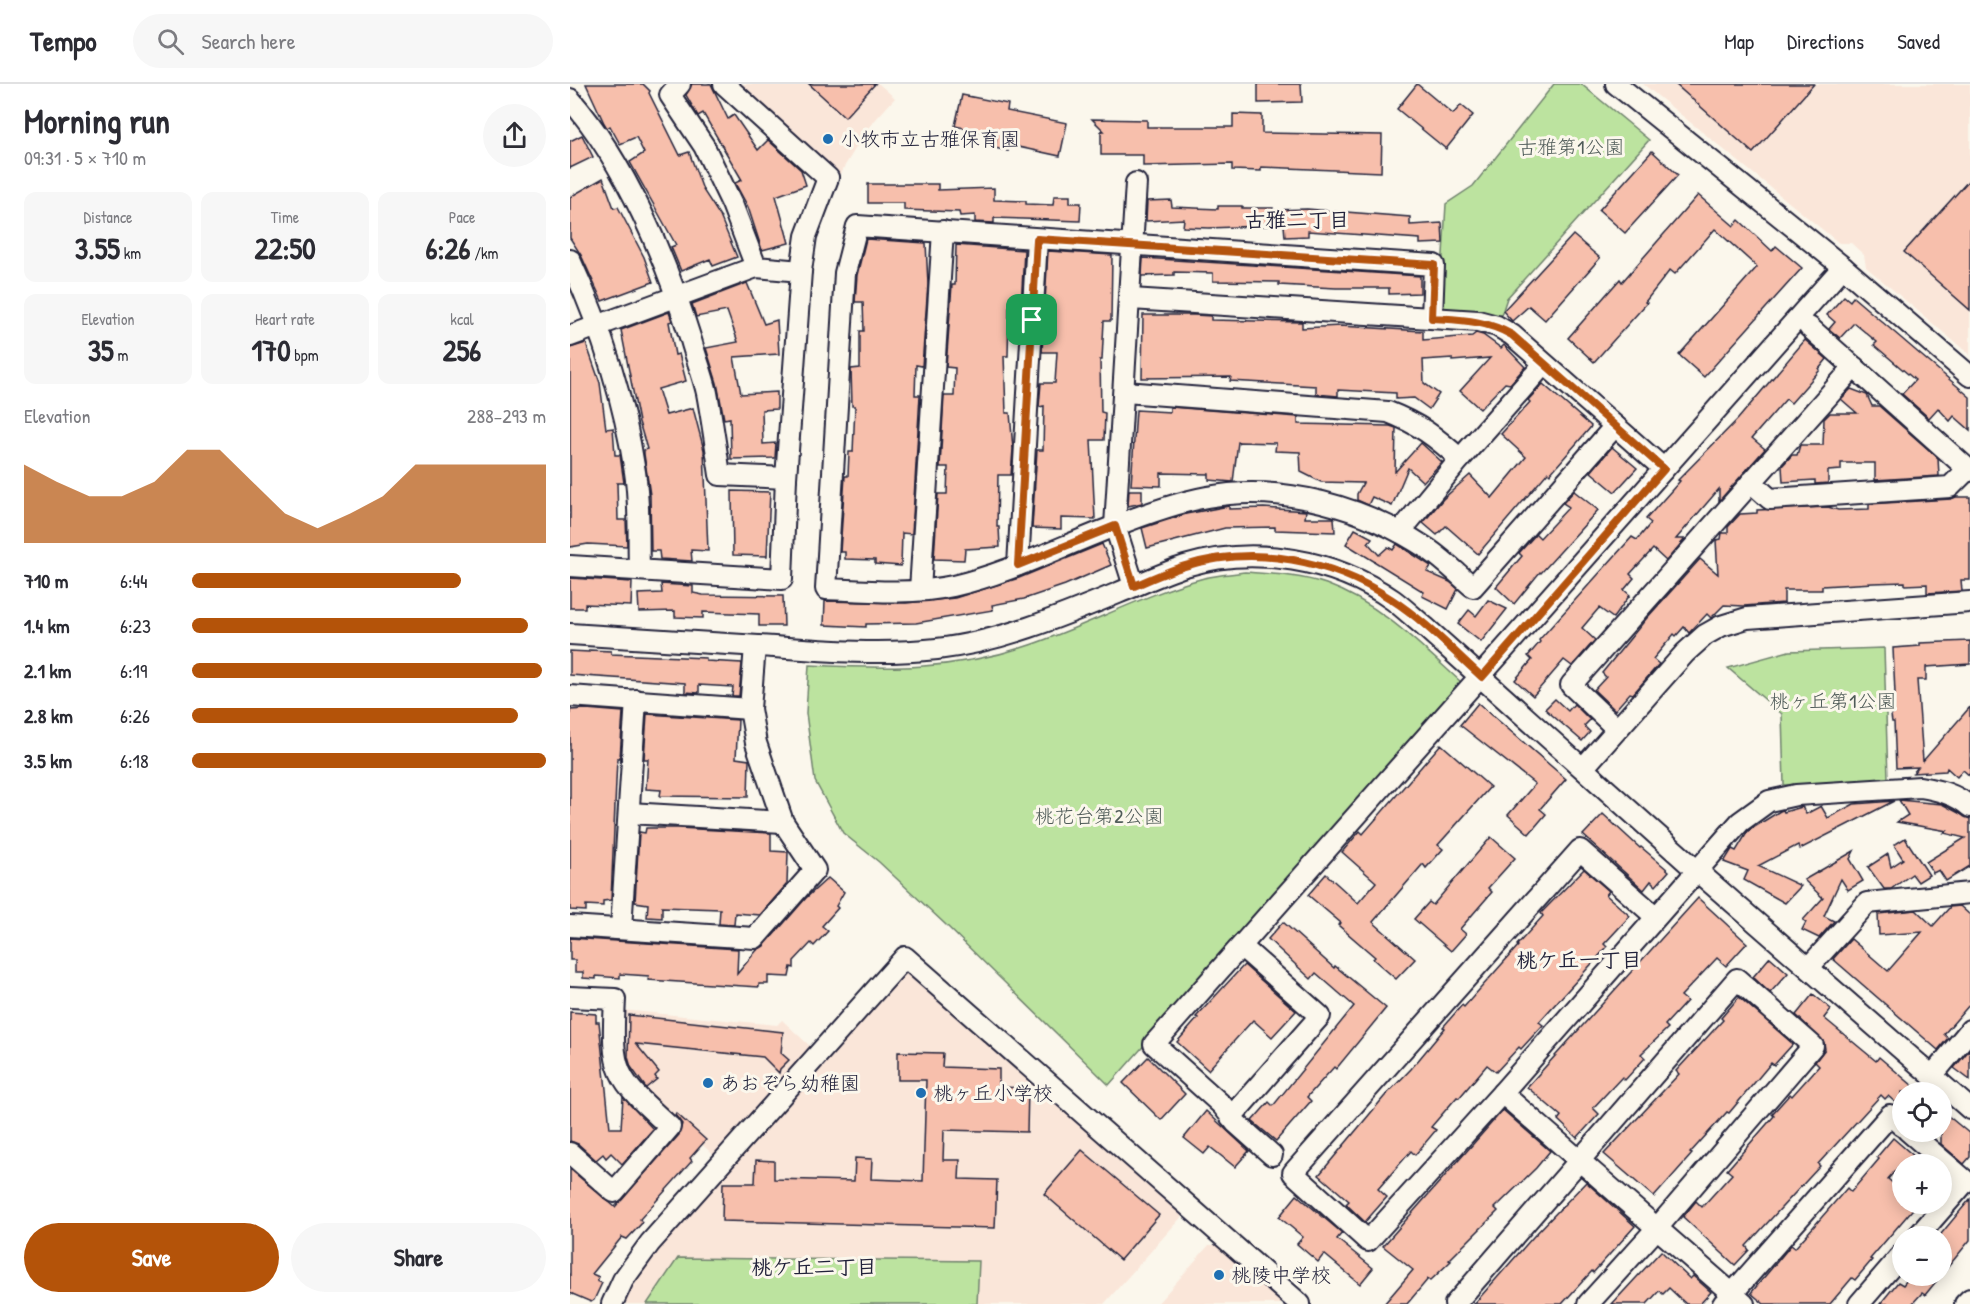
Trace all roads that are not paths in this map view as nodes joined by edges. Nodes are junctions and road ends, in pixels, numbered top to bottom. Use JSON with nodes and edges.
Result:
{"nodes":[{"id":1,"x":680,"y":84,"type":"edge"},
{"id":2,"x":724,"y":84,"type":"edge"},
{"id":3,"x":1616,"y":84,"type":"edge"},
{"id":4,"x":570,"y":99,"type":"edge"},
{"id":5,"x":1137,"y":183,"type":"dead end"},
{"id":6,"x":943,"y":231,"type":"junction"},
{"id":7,"x":1037,"y":239,"type":"junction"},
{"id":8,"x":1134,"y":244,"type":"junction"},
{"id":9,"x":570,"y":261,"type":"edge"},
{"id":10,"x":756,"y":267,"type":"junction"},
{"id":11,"x":1843,"y":267,"type":"junction"},
{"id":12,"x":801,"y":271,"type":"junction"},
{"id":13,"x":677,"y":296,"type":"junction"},
{"id":14,"x":1131,"y":299,"type":"junction"},
{"id":15,"x":1432,"y":318,"type":"junction"},
{"id":16,"x":597,"y":326,"type":"junction"},
{"id":17,"x":1809,"y":327,"type":"dead end"},
{"id":18,"x":570,"y":336,"type":"edge"},
{"id":19,"x":1544,"y":364,"type":"junction"},
{"id":20,"x":1854,"y":367,"type":"junction"},
{"id":21,"x":1970,"y":376,"type":"edge"},
{"id":22,"x":1125,"y":392,"type":"junction"},
{"id":23,"x":1615,"y":426,"type":"junction"},
{"id":24,"x":1460,"y":459,"type":"junction"},
{"id":25,"x":1664,"y":469,"type":"junction"},
{"id":26,"x":1969,"y":470,"type":"edge"},
{"id":27,"x":786,"y":478,"type":"junction"},
{"id":28,"x":1750,"y":482,"type":"junction"},
{"id":29,"x":1115,"y":526,"type":"junction"},
{"id":30,"x":1400,"y":532,"type":"junction"},
{"id":31,"x":1018,"y":565,"type":"junction"},
{"id":32,"x":570,"y":566,"type":"edge"},
{"id":33,"x":639,"y":569,"type":"junction"},
{"id":34,"x":1134,"y":586,"type":"junction"},
{"id":35,"x":921,"y":590,"type":"junction"},
{"id":36,"x":1970,"y":602,"type":"edge"},
{"id":37,"x":570,"y":634,"type":"edge"},
{"id":38,"x":755,"y":646,"type":"junction"},
{"id":39,"x":1482,"y":677,"type":"junction"},
{"id":40,"x":570,"y":696,"type":"edge"},
{"id":41,"x":636,"y":700,"type":"junction"},
{"id":42,"x":750,"y":709,"type":"junction"},
{"id":43,"x":1617,"y":729,"type":"junction"},
{"id":44,"x":1584,"y":767,"type":"junction"},
{"id":45,"x":1968,"y":800,"type":"edge"},
{"id":46,"x":628,"y":813,"type":"junction"},
{"id":47,"x":783,"y":822,"type":"junction"},
{"id":48,"x":1696,"y":870,"type":"junction"},
{"id":49,"x":1970,"y":893,"type":"edge"},
{"id":50,"x":1656,"y":917,"type":"junction"},
{"id":51,"x":570,"y":926,"type":"edge"},
{"id":52,"x":621,"y":928,"type":"junction"},
{"id":53,"x":1242,"y":947,"type":"junction"},
{"id":54,"x":1809,"y":967,"type":"junction"},
{"id":55,"x":570,"y":997,"type":"edge"},
{"id":56,"x":1970,"y":1030,"type":"edge"},
{"id":57,"x":1932,"y":1076,"type":"junction"},
{"id":58,"x":1503,"y":1093,"type":"junction"},
{"id":59,"x":1970,"y":1109,"type":"edge"},
{"id":60,"x":1231,"y":1117,"type":"junction"},
{"id":61,"x":1892,"y":1117,"type":"edge"},
{"id":62,"x":1921,"y":1142,"type":"edge"},
{"id":63,"x":570,"y":1153,"type":"edge"},
{"id":64,"x":1272,"y":1155,"type":"dead end"},
{"id":65,"x":1580,"y":1160,"type":"junction"},
{"id":66,"x":1927,"y":1226,"type":"edge"},
{"id":67,"x":1658,"y":1227,"type":"junction"},
{"id":68,"x":1892,"y":1266,"type":"edge"},
{"id":69,"x":1970,"y":1299,"type":"edge"},
{"id":70,"x":1733,"y":1300,"type":"edge"},
{"id":71,"x":612,"y":1304,"type":"edge"},
{"id":72,"x":1300,"y":1304,"type":"edge"},
{"id":73,"x":1455,"y":1304,"type":"edge"},
{"id":74,"x":1588,"y":1304,"type":"edge"},
{"id":75,"x":1859,"y":1304,"type":"edge"},
{"id":76,"x":1965,"y":1304,"type":"edge"}],
"edges":[{"from":1,"to":10,"type":"street"},
{"from":2,"to":12,"type":"street"},
{"from":3,"to":11,"type":"street"},
{"from":4,"to":13,"type":"street"},
{"from":5,"to":8,"type":"street"},
{"from":6,"to":7,"type":"street"},
{"from":6,"to":35,"type":"street"},
{"from":6,"to":35,"type":"street"},
{"from":7,"to":8,"type":"street"},
{"from":7,"to":31,"type":"street"},
{"from":8,"to":14,"type":"street"},
{"from":8,"to":15,"type":"street"},
{"from":9,"to":16,"type":"street"},
{"from":10,"to":12,"type":"street"},
{"from":10,"to":13,"type":"street"},
{"from":11,"to":21,"type":"street"},
{"from":11,"to":25,"type":"street"},
{"from":12,"to":27,"type":"street"},
{"from":13,"to":16,"type":"street"},
{"from":13,"to":27,"type":"street"},
{"from":14,"to":15,"type":"street"},
{"from":14,"to":22,"type":"street"},
{"from":15,"to":19,"type":"street"},
{"from":16,"to":18,"type":"street"},
{"from":16,"to":33,"type":"street"},
{"from":17,"to":20,"type":"street"},
{"from":19,"to":23,"type":"street"},
{"from":19,"to":24,"type":"street"},
{"from":20,"to":26,"type":"street"},
{"from":20,"to":28,"type":"street"},
{"from":22,"to":24,"type":"street"},
{"from":22,"to":29,"type":"street"},
{"from":23,"to":25,"type":"street"},
{"from":23,"to":30,"type":"street"},
{"from":24,"to":30,"type":"street"},
{"from":25,"to":39,"type":"street"},
{"from":26,"to":28,"type":"street"},
{"from":27,"to":33,"type":"street"},
{"from":28,"to":43,"type":"street"},
{"from":29,"to":30,"type":"street"},
{"from":29,"to":31,"type":"street"},
{"from":29,"to":34,"type":"street"},
{"from":31,"to":35,"type":"street"},
{"from":32,"to":33,"type":"street"},
{"from":34,"to":38,"type":"street"},
{"from":34,"to":39,"type":"street"},
{"from":36,"to":43,"type":"street"},
{"from":37,"to":38,"type":"street"},
{"from":38,"to":42,"type":"street"},
{"from":39,"to":44,"type":"street"},
{"from":39,"to":53,"type":"street"},
{"from":40,"to":41,"type":"street"},
{"from":41,"to":42,"type":"street"},
{"from":41,"to":46,"type":"street"},
{"from":42,"to":47,"type":"street"},
{"from":43,"to":44,"type":"street"},
{"from":44,"to":48,"type":"street"},
{"from":45,"to":48,"type":"street"},
{"from":46,"to":47,"type":"street"},
{"from":46,"to":52,"type":"street"},
{"from":47,"to":52,"type":"street"},
{"from":48,"to":50,"type":"street"},
{"from":48,"to":54,"type":"street"},
{"from":49,"to":54,"type":"street"},
{"from":50,"to":58,"type":"street"},
{"from":50,"to":58,"type":"street"},
{"from":51,"to":52,"type":"street"},
{"from":53,"to":60,"type":"street"},
{"from":53,"to":60,"type":"street"},
{"from":54,"to":57,"type":"street"},
{"from":55,"to":63,"type":"street"},
{"from":56,"to":57,"type":"street"},
{"from":57,"to":59,"type":"street"},
{"from":58,"to":65,"type":"street"},
{"from":60,"to":64,"type":"street"},
{"from":61,"to":70,"type":"street"},
{"from":62,"to":66,"type":"street"},
{"from":65,"to":67,"type":"street"},
{"from":65,"to":67,"type":"street"},
{"from":65,"to":73,"type":"street"},
{"from":67,"to":70,"type":"street"},
{"from":67,"to":74,"type":"street"},
{"from":68,"to":75,"type":"street"},
{"from":69,"to":76,"type":"street"},
{"from":71,"to":72,"type":"street"}]}
